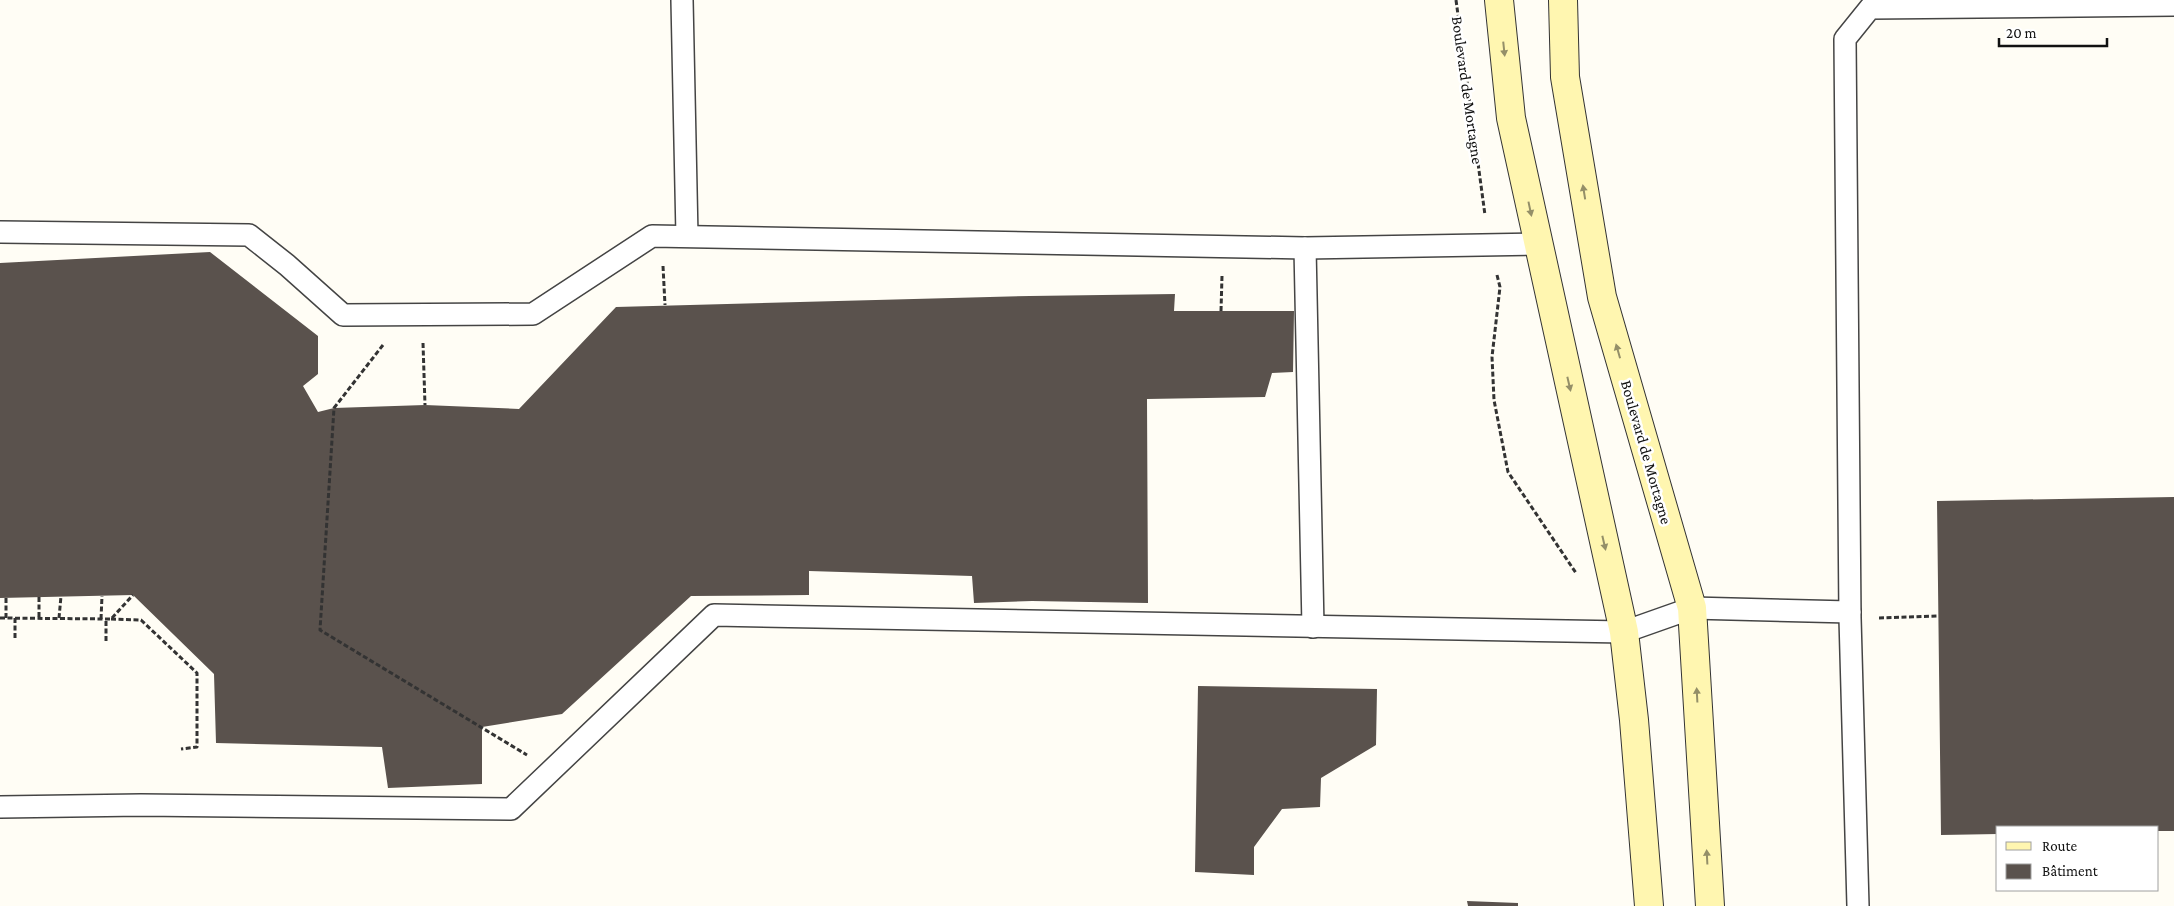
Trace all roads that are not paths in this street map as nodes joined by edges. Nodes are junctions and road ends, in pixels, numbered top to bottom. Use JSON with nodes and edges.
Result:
{"nodes":[{"id":1,"x":682,"y":0,"type":"edge"},
{"id":2,"x":1499,"y":0,"type":"edge"},
{"id":3,"x":1563,"y":0,"type":"edge"},
{"id":4,"x":2174,"y":5,"type":"edge"},
{"id":5,"x":0,"y":232,"type":"edge"},
{"id":6,"x":687,"y":236,"type":"junction"},
{"id":7,"x":1537,"y":244,"type":"junction"},
{"id":8,"x":1305,"y":248,"type":"junction"},
{"id":9,"x":1692,"y":608,"type":"junction"},
{"id":10,"x":1850,"y":615,"type":"junction"},
{"id":11,"x":1313,"y":627,"type":"junction"},
{"id":12,"x":1624,"y":632,"type":"junction"},
{"id":13,"x":0,"y":807,"type":"edge"},
{"id":14,"x":1649,"y":906,"type":"edge"},
{"id":15,"x":1710,"y":906,"type":"edge"},
{"id":16,"x":1858,"y":906,"type":"edge"}],
"edges":[{"from":1,"to":6,"type":"lane"},
{"from":2,"to":7,"type":"street","one_way":true},
{"from":9,"to":3,"type":"street","name":"Boulevard de Mortagne","one_way":true},
{"from":4,"to":10,"type":"lane"},
{"from":5,"to":6,"type":"lane"},
{"from":6,"to":8,"type":"lane"},
{"from":7,"to":8,"type":"lane"},
{"from":7,"to":12,"type":"street","one_way":true},
{"from":8,"to":11,"type":"lane"},
{"from":9,"to":10,"type":"lane"},
{"from":9,"to":12,"type":"lane"},
{"from":15,"to":9,"type":"street","name":"Boulevard de Mortagne","one_way":true},
{"from":10,"to":16,"type":"lane"},
{"from":11,"to":12,"type":"lane"},
{"from":11,"to":13,"type":"lane"},
{"from":12,"to":14,"type":"street"}]}
